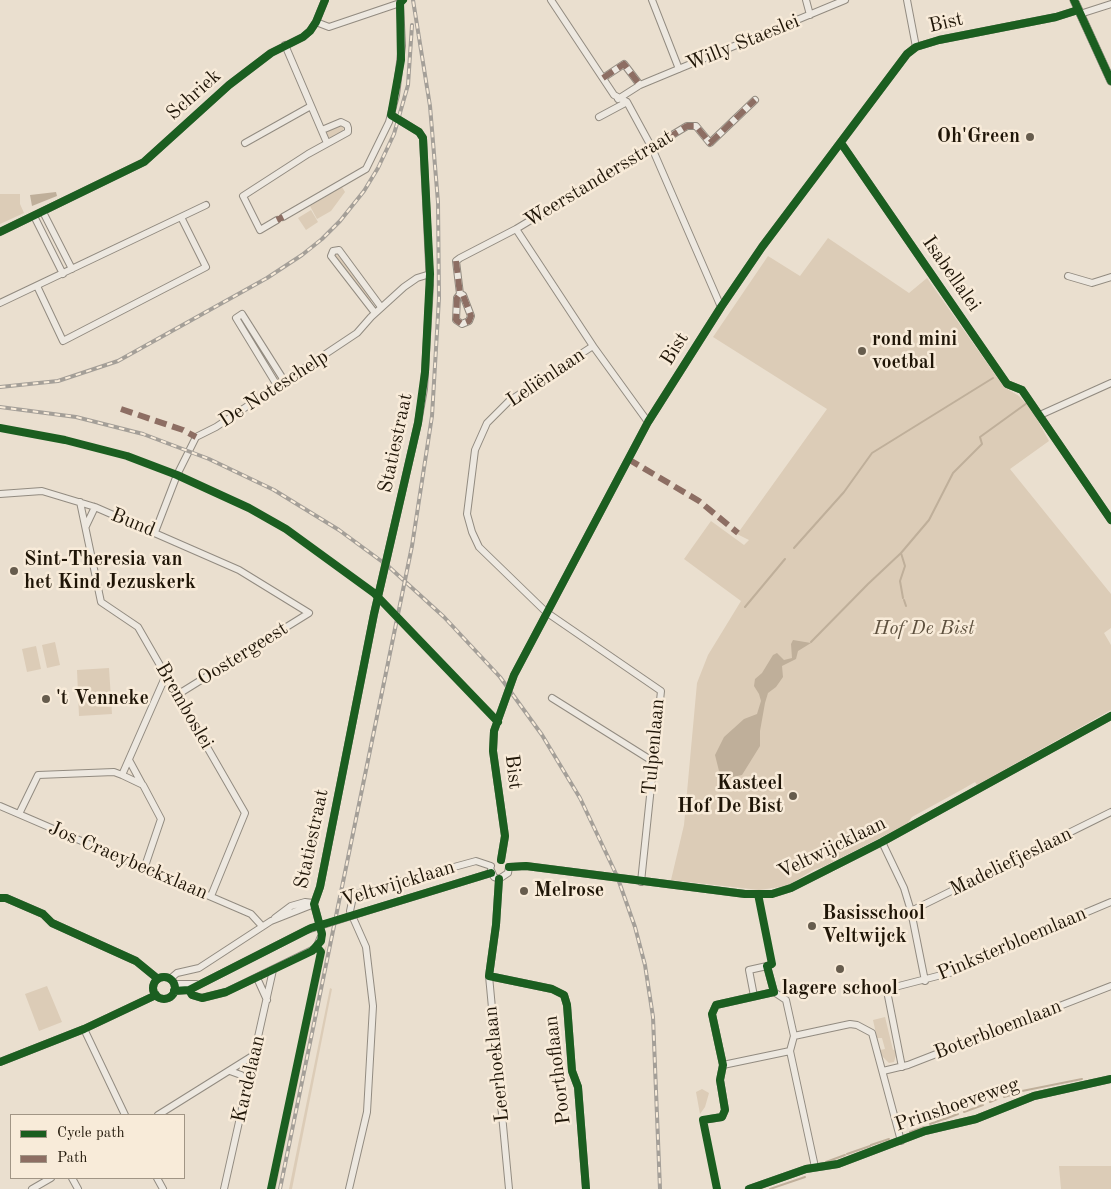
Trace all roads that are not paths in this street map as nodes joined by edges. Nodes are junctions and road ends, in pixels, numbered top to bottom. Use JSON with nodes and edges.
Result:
{"nodes":[{"id":1,"x":325,"y":0,"type":"edge"},
{"id":2,"x":551,"y":0,"type":"edge"},
{"id":3,"x":652,"y":0,"type":"edge"},
{"id":4,"x":806,"y":0,"type":"edge"},
{"id":5,"x":846,"y":0,"type":"edge"},
{"id":6,"x":907,"y":0,"type":"edge"},
{"id":7,"x":1074,"y":0,"type":"edge"},
{"id":8,"x":402,"y":1,"type":"edge"},
{"id":9,"x":1111,"y":4,"type":"edge"},
{"id":10,"x":1079,"y":12,"type":"junction"},
{"id":11,"x":810,"y":15,"type":"junction"},
{"id":12,"x":316,"y":22,"type":"junction"},
{"id":13,"x":285,"y":45,"type":"junction"},
{"id":14,"x":916,"y":47,"type":"junction"},
{"id":15,"x":679,"y":69,"type":"junction"},
{"id":16,"x":603,"y":78,"type":"junction"},
{"id":17,"x":1111,"y":81,"type":"edge"},
{"id":18,"x":640,"y":85,"type":"junction"},
{"id":19,"x":618,"y":99,"type":"junction"},
{"id":20,"x":755,"y":100,"type":"dead end"},
{"id":21,"x":628,"y":102,"type":"junction"},
{"id":22,"x":311,"y":106,"type":"junction"},
{"id":23,"x":391,"y":115,"type":"junction"},
{"id":24,"x":599,"y":117,"type":"dead end"},
{"id":25,"x":322,"y":130,"type":"junction"},
{"id":26,"x":245,"y":143,"type":"dead end"},
{"id":27,"x":327,"y":143,"type":"junction"},
{"id":28,"x":840,"y":144,"type":"junction"},
{"id":29,"x":652,"y":148,"type":"junction"},
{"id":30,"x":206,"y":205,"type":"dead end"},
{"id":31,"x":43,"y":212,"type":"junction"},
{"id":32,"x":34,"y":216,"type":"junction"},
{"id":33,"x":181,"y":217,"type":"junction"},
{"id":34,"x":516,"y":229,"type":"junction"},
{"id":35,"x":0,"y":232,"type":"edge"},
{"id":36,"x":72,"y":269,"type":"junction"},
{"id":37,"x":63,"y":274,"type":"junction"},
{"id":38,"x":430,"y":274,"type":"junction"},
{"id":39,"x":1068,"y":276,"type":"dead end"},
{"id":40,"x":1111,"y":277,"type":"edge"},
{"id":41,"x":37,"y":286,"type":"junction"},
{"id":42,"x":460,"y":294,"type":"dead end"},
{"id":43,"x":0,"y":303,"type":"edge"},
{"id":44,"x":382,"y":307,"type":"junction"},
{"id":45,"x":721,"y":307,"type":"junction"},
{"id":46,"x":375,"y":313,"type":"junction"},
{"id":47,"x":593,"y":346,"type":"junction"},
{"id":48,"x":285,"y":382,"type":"junction"},
{"id":49,"x":1111,"y":384,"type":"edge"},
{"id":50,"x":278,"y":387,"type":"junction"},
{"id":51,"x":1040,"y":415,"type":"junction"},
{"id":52,"x":648,"y":422,"type":"junction"},
{"id":53,"x":0,"y":494,"type":"edge"},
{"id":54,"x":80,"y":502,"type":"junction"},
{"id":55,"x":95,"y":507,"type":"junction"},
{"id":56,"x":1111,"y":520,"type":"edge"},
{"id":57,"x":86,"y":526,"type":"junction"},
{"id":58,"x":155,"y":532,"type":"junction"},
{"id":59,"x":546,"y":612,"type":"junction"},
{"id":60,"x":309,"y":613,"type":"joint"},
{"id":61,"x":166,"y":675,"type":"junction"},
{"id":62,"x":177,"y":695,"type":"junction"},
{"id":63,"x":552,"y":698,"type":"dead end"},
{"id":64,"x":1111,"y":716,"type":"edge"},
{"id":65,"x":129,"y":760,"type":"junction"},
{"id":66,"x":654,"y":762,"type":"junction"},
{"id":67,"x":122,"y":775,"type":"junction"},
{"id":68,"x":143,"y":785,"type":"junction"},
{"id":69,"x":0,"y":806,"type":"edge"},
{"id":70,"x":1111,"y":812,"type":"edge"},
{"id":71,"x":19,"y":814,"type":"junction"},
{"id":72,"x":882,"y":842,"type":"junction"},
{"id":73,"x":501,"y":860,"type":"junction"},
{"id":74,"x":509,"y":867,"type":"junction"},
{"id":75,"x":144,"y":869,"type":"junction"},
{"id":76,"x":491,"y":869,"type":"junction"},
{"id":77,"x":499,"y":879,"type":"junction"},
{"id":78,"x":641,"y":882,"type":"junction"},
{"id":79,"x":211,"y":896,"type":"junction"},
{"id":80,"x":0,"y":898,"type":"edge"},
{"id":81,"x":1111,"y":902,"type":"edge"},
{"id":82,"x":314,"y":904,"type":"junction"},
{"id":83,"x":911,"y":912,"type":"junction"},
{"id":84,"x":262,"y":926,"type":"junction"},
{"id":85,"x":273,"y":970,"type":"junction"},
{"id":86,"x":489,"y":976,"type":"junction"},
{"id":87,"x":257,"y":978,"type":"junction"},
{"id":88,"x":158,"y":979,"type":"junction"},
{"id":89,"x":925,"y":981,"type":"junction"},
{"id":90,"x":201,"y":984,"type":"junction"},
{"id":91,"x":173,"y":985,"type":"junction"},
{"id":92,"x":1111,"y":986,"type":"edge"},
{"id":93,"x":190,"y":990,"type":"junction"},
{"id":94,"x":774,"y":992,"type":"junction"},
{"id":95,"x":156,"y":995,"type":"junction"},
{"id":96,"x":754,"y":996,"type":"junction"},
{"id":97,"x":267,"y":1000,"type":"junction"},
{"id":98,"x":84,"y":1029,"type":"junction"},
{"id":99,"x":794,"y":1036,"type":"junction"},
{"id":100,"x":790,"y":1051,"type":"junction"},
{"id":101,"x":254,"y":1055,"type":"junction"},
{"id":102,"x":0,"y":1062,"type":"edge"},
{"id":103,"x":723,"y":1065,"type":"junction"},
{"id":104,"x":902,"y":1067,"type":"junction"},
{"id":105,"x":230,"y":1071,"type":"junction"},
{"id":106,"x":883,"y":1071,"type":"junction"},
{"id":107,"x":1111,"y":1079,"type":"edge"},
{"id":108,"x":247,"y":1088,"type":"junction"},
{"id":109,"x":125,"y":1114,"type":"edge"},
{"id":110,"x":160,"y":1114,"type":"edge"},
{"id":111,"x":710,"y":1119,"type":"dead end"},
{"id":112,"x":900,"y":1138,"type":"junction"},
{"id":113,"x":815,"y":1166,"type":"junction"},
{"id":114,"x":49,"y":1179,"type":"edge"},
{"id":115,"x":32,"y":1189,"type":"edge"},
{"id":116,"x":224,"y":1189,"type":"edge"},
{"id":117,"x":349,"y":1189,"type":"edge"},
{"id":118,"x":509,"y":1189,"type":"edge"},
{"id":119,"x":586,"y":1189,"type":"edge"},
{"id":120,"x":750,"y":1189,"type":"edge"}],
"edges":[{"from":1,"to":12,"type":"street","name":"Schriek"},
{"from":2,"to":16,"type":"street"},
{"from":3,"to":15,"type":"street"},
{"from":4,"to":11,"type":"street"},
{"from":5,"to":11,"type":"street","name":"Willy Staeslei"},
{"from":6,"to":14,"type":"street"},
{"from":7,"to":10,"type":"main road"},
{"from":8,"to":12,"type":"street"},
{"from":8,"to":23,"type":"street"},
{"from":9,"to":10,"type":"street","name":"Bist"},
{"from":10,"to":14,"type":"street","name":"Bist"},
{"from":10,"to":17,"type":"main road"},
{"from":11,"to":15,"type":"street","name":"Willy Staeslei"},
{"from":12,"to":13,"type":"street","name":"Schriek"},
{"from":13,"to":22,"type":"street"},
{"from":13,"to":31,"type":"street","name":"Schriek"},
{"from":14,"to":28,"type":"street","name":"Bist"},
{"from":15,"to":18,"type":"street","name":"Willy Staeslei"},
{"from":16,"to":18,"type":"street"},
{"from":16,"to":19,"type":"street"},
{"from":18,"to":19,"type":"street","name":"Willy Staeslei"},
{"from":19,"to":21,"type":"street"},
{"from":20,"to":29,"type":"street","name":"Weerstandersstraat"},
{"from":21,"to":24,"type":"street"},
{"from":21,"to":29,"type":"street"},
{"from":22,"to":25,"type":"street"},
{"from":22,"to":26,"type":"street"},
{"from":23,"to":27,"type":"street"},
{"from":23,"to":38,"type":"street","name":"Statiestraat"},
{"from":25,"to":27,"type":"street"},
{"from":25,"to":27,"type":"street"},
{"from":28,"to":45,"type":"street","name":"Bist"},
{"from":28,"to":51,"type":"street","name":"Isabellalei"},
{"from":29,"to":34,"type":"street","name":"Weerstandersstraat"},
{"from":29,"to":45,"type":"street"},
{"from":30,"to":33,"type":"street"},
{"from":31,"to":32,"type":"street","name":"Schriek"},
{"from":31,"to":36,"type":"street"},
{"from":32,"to":35,"type":"street","name":"Schriek"},
{"from":32,"to":37,"type":"street"},
{"from":33,"to":36,"type":"street"},
{"from":33,"to":41,"type":"street"},
{"from":34,"to":42,"type":"street","name":"Weerstandersstraat"},
{"from":34,"to":47,"type":"street"},
{"from":36,"to":37,"type":"street"},
{"from":37,"to":41,"type":"street"},
{"from":38,"to":44,"type":"street","name":"De Noteschelp"},
{"from":38,"to":82,"type":"street","name":"Statiestraat"},
{"from":39,"to":40,"type":"street"},
{"from":41,"to":43,"type":"street"},
{"from":44,"to":46,"type":"street","name":"De Noteschelp"},
{"from":44,"to":46,"type":"street"},
{"from":45,"to":52,"type":"street","name":"Bist"},
{"from":46,"to":48,"type":"street","name":"De Noteschelp"},
{"from":47,"to":52,"type":"street"},
{"from":47,"to":59,"type":"street","name":"Leliënlaan"},
{"from":48,"to":50,"type":"street","name":"De Noteschelp"},
{"from":48,"to":50,"type":"street"},
{"from":49,"to":51,"type":"street"},
{"from":50,"to":58,"type":"street","name":"De Noteschelp"},
{"from":51,"to":56,"type":"street","name":"Isabellalei"},
{"from":52,"to":59,"type":"street","name":"Bist"},
{"from":53,"to":54,"type":"street","name":"Bund"},
{"from":54,"to":55,"type":"street","name":"Bund"},
{"from":54,"to":57,"type":"street","name":"Bremboslei"},
{"from":55,"to":57,"type":"street"},
{"from":55,"to":58,"type":"street","name":"Bund"},
{"from":57,"to":61,"type":"street","name":"Bremboslei"},
{"from":58,"to":60,"type":"street","name":"Bund"},
{"from":59,"to":66,"type":"street","name":"Tulpenlaan"},
{"from":59,"to":73,"type":"street","name":"Bist"},
{"from":60,"to":62,"type":"street","name":"Oostergeest"},
{"from":61,"to":62,"type":"street","name":"Bremboslei"},
{"from":61,"to":65,"type":"street","name":"Oostergeest"},
{"from":62,"to":79,"type":"street","name":"Bremboslei"},
{"from":63,"to":66,"type":"street"},
{"from":64,"to":72,"type":"street","name":"Veltwijcklaan"},
{"from":65,"to":67,"type":"street","name":"Oostergeest"},
{"from":65,"to":68,"type":"street"},
{"from":66,"to":78,"type":"street","name":"Tulpenlaan"},
{"from":67,"to":68,"type":"street"},
{"from":67,"to":71,"type":"street"},
{"from":68,"to":75,"type":"street"},
{"from":69,"to":71,"type":"street","name":"Jos Craeybeckxlaan"},
{"from":70,"to":83,"type":"street","name":"Madeliefjeslaan"},
{"from":71,"to":75,"type":"street","name":"Jos Craeybeckxlaan"},
{"from":72,"to":78,"type":"street","name":"Veltwijcklaan"},
{"from":72,"to":83,"type":"street"},
{"from":73,"to":74,"type":"street"},
{"from":73,"to":76,"type":"street"},
{"from":74,"to":77,"type":"street"},
{"from":74,"to":78,"type":"street","name":"Veltwijcklaan"},
{"from":75,"to":79,"type":"street","name":"Jos Craeybeckxlaan"},
{"from":76,"to":77,"type":"street","name":"Veltwijcklaan"},
{"from":76,"to":90,"type":"street","name":"Veltwijcklaan","bridge":true},
{"from":76,"to":117,"type":"street","name":"Veltwijcklaan"},
{"from":77,"to":86,"type":"street","name":"Leerhoeklaan"},
{"from":79,"to":84,"type":"street","name":"Jos Craeybeckxlaan"},
{"from":80,"to":88,"type":"street"},
{"from":81,"to":89,"type":"street","name":"Pinksterbloemlaan"},
{"from":82,"to":84,"type":"street","name":"Veltwijcklaan"},
{"from":82,"to":85,"type":"street"},
{"from":83,"to":89,"type":"street"},
{"from":84,"to":91,"type":"street","name":"Veltwijcklaan"},
{"from":85,"to":87,"type":"street"},
{"from":85,"to":97,"type":"street","name":"Kardelaan"},
{"from":86,"to":118,"type":"street","name":"Leerhoeklaan"},
{"from":86,"to":119,"type":"street","name":"Poorthoflaan"},
{"from":87,"to":93,"type":"street"},
{"from":87,"to":97,"type":"street"},
{"from":88,"to":91,"type":"street","name":"Veltwijcklaan"},
{"from":88,"to":95,"type":"street"},
{"from":89,"to":104,"type":"street","name":"Pinksterbloemlaan"},
{"from":90,"to":91,"type":"street","name":"Veltwijcklaan"},
{"from":90,"to":93,"type":"street","name":"Veltwijcklaan"},
{"from":91,"to":93,"type":"street","name":"Veltwijcklaan"},
{"from":91,"to":95,"type":"street","name":"Veltwijcklaan"},
{"from":92,"to":104,"type":"street","name":"Boterbloemlaan"},
{"from":94,"to":96,"type":"street"},
{"from":94,"to":96,"type":"street"},
{"from":94,"to":99,"type":"street"},
{"from":95,"to":98,"type":"street","name":"Veltwijcklaan"},
{"from":96,"to":103,"type":"street"},
{"from":97,"to":101,"type":"street","name":"Kardelaan"},
{"from":98,"to":102,"type":"street","name":"Veltwijcklaan"},
{"from":98,"to":109,"type":"street"},
{"from":99,"to":100,"type":"street"},
{"from":99,"to":106,"type":"street"},
{"from":100,"to":103,"type":"street"},
{"from":100,"to":113,"type":"street"},
{"from":101,"to":105,"type":"street"},
{"from":101,"to":108,"type":"street","name":"Kardelaan"},
{"from":103,"to":111,"type":"street"},
{"from":104,"to":106,"type":"street","name":"Boterbloemlaan"},
{"from":105,"to":108,"type":"street"},
{"from":105,"to":110,"type":"street"},
{"from":106,"to":112,"type":"street"},
{"from":107,"to":112,"type":"street","name":"Prinshoeveweg"},
{"from":108,"to":116,"type":"street","name":"Kardelaan"},
{"from":112,"to":113,"type":"street","name":"Prinshoeveweg"},
{"from":113,"to":120,"type":"street","name":"Prinshoeveweg"},
{"from":114,"to":115,"type":"street"}]}
